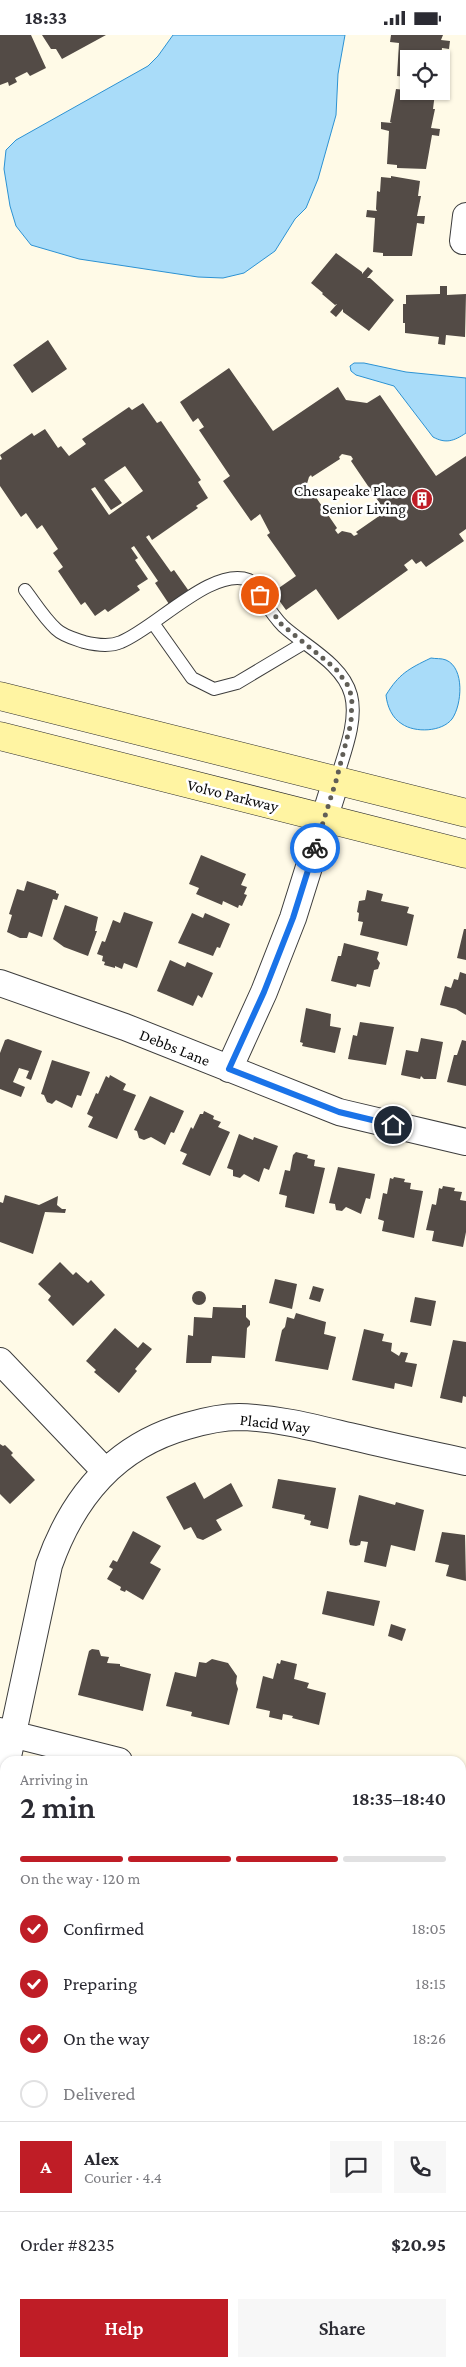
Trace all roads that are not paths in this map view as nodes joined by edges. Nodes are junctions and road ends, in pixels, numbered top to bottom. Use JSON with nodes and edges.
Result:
{"nodes":[{"id":1,"x":466,"y":217,"type":"edge"},
{"id":2,"x":466,"y":241,"type":"edge"},
{"id":3,"x":25,"y":590,"type":"dead end"},
{"id":4,"x":153,"y":623,"type":"junction"},
{"id":5,"x":304,"y":643,"type":"junction"},
{"id":6,"x":0,"y":696,"type":"edge"},
{"id":7,"x":0,"y":736,"type":"edge"},
{"id":8,"x":336,"y":781,"type":"junction"},
{"id":9,"x":466,"y":813,"type":"edge"},
{"id":10,"x":325,"y":818,"type":"junction"},
{"id":11,"x":466,"y":854,"type":"edge"},
{"id":12,"x":0,"y":983,"type":"edge"},
{"id":13,"x":229,"y":1069,"type":"junction"},
{"id":14,"x":466,"y":1141,"type":"edge"},
{"id":15,"x":0,"y":1361,"type":"edge"},
{"id":16,"x":466,"y":1462,"type":"edge"},
{"id":17,"x":106,"y":1471,"type":"junction"},
{"id":18,"x":6,"y":1733,"type":"edge"},
{"id":19,"x":7,"y":1756,"type":"edge"},
{"id":20,"x":98,"y":1756,"type":"edge"}],
"edges":[{"from":1,"to":2,"type":"street"},
{"from":3,"to":4,"type":"lane"},
{"from":4,"to":5,"type":"lane"},
{"from":4,"to":5,"type":"lane"},
{"from":5,"to":8,"type":"lane"},
{"from":6,"to":8,"type":"main road"},
{"from":7,"to":10,"type":"main road","name":"Volvo Parkway"},
{"from":8,"to":9,"type":"main road"},
{"from":8,"to":10,"type":"street"},
{"from":10,"to":11,"type":"main road","name":"Volvo Parkway"},
{"from":10,"to":13,"type":"street"},
{"from":12,"to":13,"type":"street","name":"Debbs Lane"},
{"from":13,"to":14,"type":"street","name":"Debbs Lane"},
{"from":15,"to":17,"type":"street"},
{"from":16,"to":17,"type":"street","name":"Placid Way"},
{"from":17,"to":18,"type":"street","name":"Placid Way"},
{"from":18,"to":19,"type":"street","name":"Placid Way"},
{"from":18,"to":20,"type":"street"}]}
